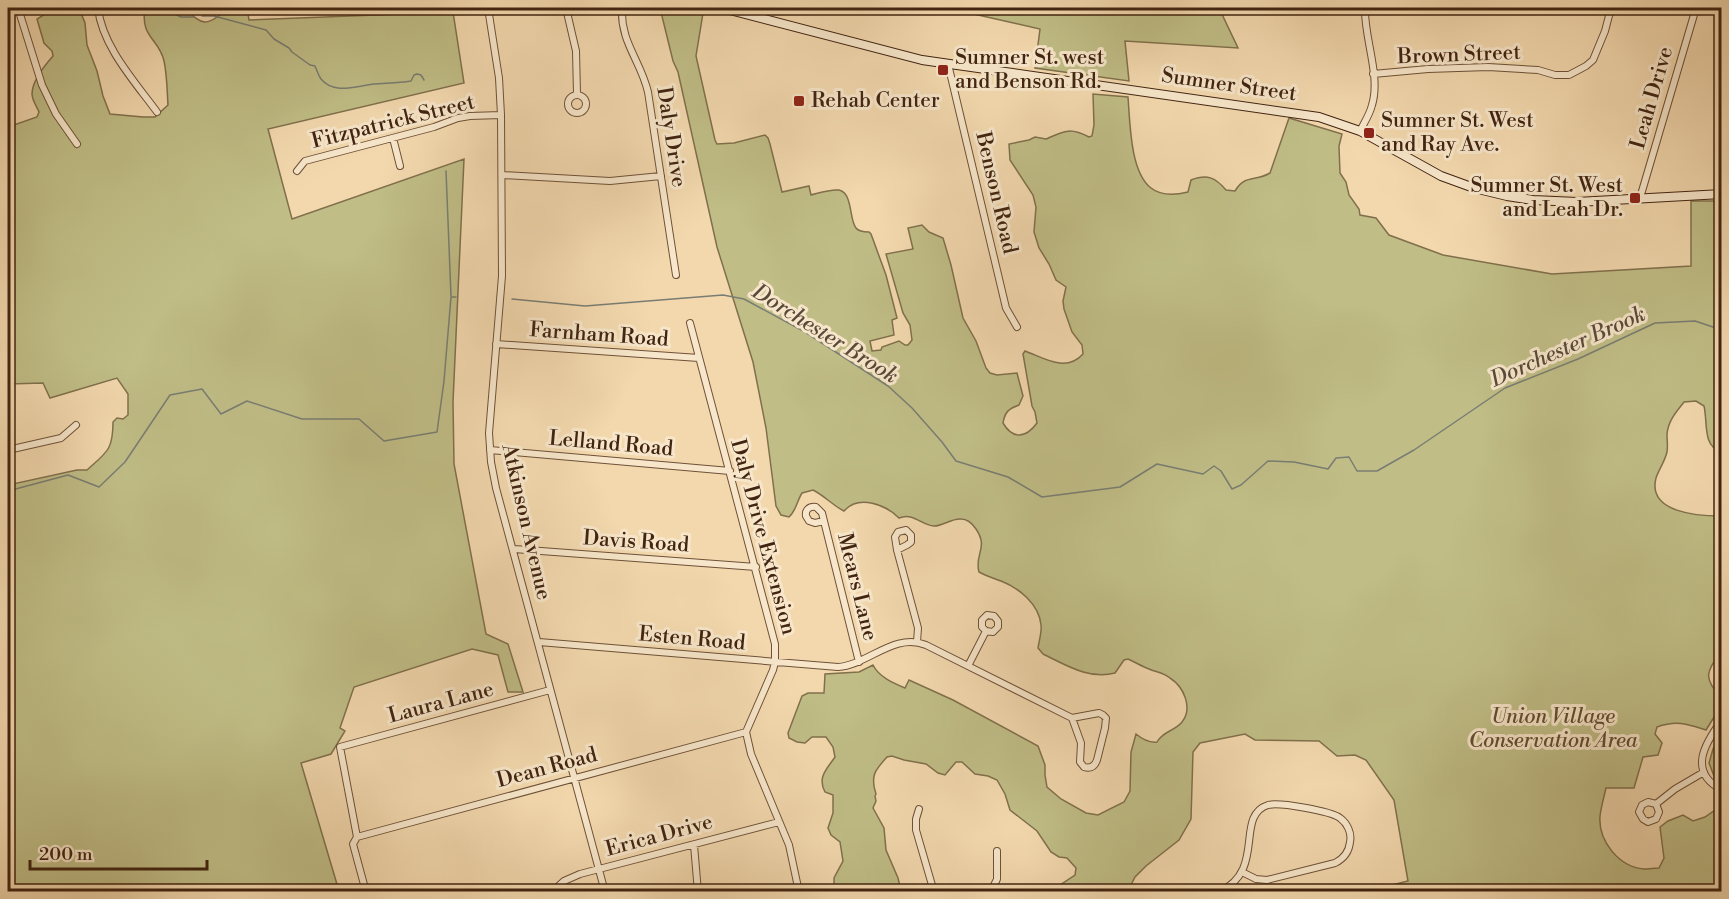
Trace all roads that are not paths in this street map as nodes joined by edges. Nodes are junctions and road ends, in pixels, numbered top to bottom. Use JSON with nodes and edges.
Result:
{"nodes":[{"id":1,"x":21,"y":8,"type":"edge"},
{"id":2,"x":98,"y":8,"type":"edge"},
{"id":3,"x":488,"y":8,"type":"edge"},
{"id":4,"x":566,"y":8,"type":"edge"},
{"id":5,"x":622,"y":8,"type":"edge"},
{"id":6,"x":722,"y":8,"type":"edge"},
{"id":7,"x":1365,"y":8,"type":"edge"},
{"id":8,"x":1503,"y":8,"type":"edge"},
{"id":9,"x":1514,"y":8,"type":"edge"},
{"id":10,"x":1611,"y":8,"type":"edge"},
{"id":11,"x":1696,"y":8,"type":"edge"},
{"id":12,"x":8,"y":11,"type":"edge"},
{"id":13,"x":948,"y":64,"type":"junction"},
{"id":14,"x":1373,"y":74,"type":"junction"},
{"id":15,"x":577,"y":94,"type":"dead end"},
{"id":16,"x":157,"y":112,"type":"dead end"},
{"id":17,"x":501,"y":115,"type":"junction"},
{"id":18,"x":1360,"y":131,"type":"junction"},
{"id":19,"x":393,"y":138,"type":"junction"},
{"id":20,"x":77,"y":144,"type":"dead end"},
{"id":21,"x":400,"y":166,"type":"dead end"},
{"id":22,"x":297,"y":171,"type":"dead end"},
{"id":23,"x":501,"y":175,"type":"junction"},
{"id":24,"x":661,"y":176,"type":"junction"},
{"id":25,"x":1722,"y":194,"type":"edge"},
{"id":26,"x":1640,"y":198,"type":"junction"},
{"id":27,"x":676,"y":275,"type":"dead end"},
{"id":28,"x":690,"y":323,"type":"dead end"},
{"id":29,"x":1017,"y":327,"type":"dead end"},
{"id":30,"x":496,"y":344,"type":"junction"},
{"id":31,"x":699,"y":358,"type":"junction"},
{"id":32,"x":76,"y":425,"type":"dead end"},
{"id":33,"x":8,"y":450,"type":"edge"},
{"id":34,"x":490,"y":450,"type":"junction"},
{"id":35,"x":730,"y":471,"type":"junction"},
{"id":36,"x":824,"y":521,"type":"dead end"},
{"id":37,"x":514,"y":549,"type":"junction"},
{"id":38,"x":897,"y":550,"type":"dead end"},
{"id":39,"x":756,"y":567,"type":"junction"},
{"id":40,"x":986,"y":631,"type":"dead end"},
{"id":41,"x":539,"y":642,"type":"junction"},
{"id":42,"x":917,"y":642,"type":"junction"},
{"id":43,"x":775,"y":662,"type":"junction"},
{"id":44,"x":859,"y":662,"type":"junction"},
{"id":45,"x":968,"y":666,"type":"junction"},
{"id":46,"x":550,"y":690,"type":"junction"},
{"id":47,"x":1072,"y":718,"type":"junction"},
{"id":48,"x":1722,"y":720,"type":"edge"},
{"id":49,"x":746,"y":732,"type":"junction"},
{"id":50,"x":1704,"y":772,"type":"junction"},
{"id":51,"x":575,"y":777,"type":"junction"},
{"id":52,"x":1722,"y":790,"type":"edge"},
{"id":53,"x":1656,"y":804,"type":"dead end"},
{"id":54,"x":919,"y":809,"type":"dead end"},
{"id":55,"x":779,"y":822,"type":"junction"},
{"id":56,"x":357,"y":837,"type":"junction"},
{"id":57,"x":694,"y":844,"type":"junction"},
{"id":58,"x":997,"y":851,"type":"dead end"},
{"id":59,"x":600,"y":869,"type":"junction"},
{"id":60,"x":1242,"y":872,"type":"junction"},
{"id":61,"x":366,"y":891,"type":"edge"},
{"id":62,"x":552,"y":891,"type":"edge"},
{"id":63,"x":605,"y":891,"type":"edge"},
{"id":64,"x":698,"y":891,"type":"edge"},
{"id":65,"x":799,"y":891,"type":"edge"},
{"id":66,"x":934,"y":891,"type":"edge"},
{"id":67,"x":991,"y":891,"type":"edge"},
{"id":68,"x":1219,"y":891,"type":"edge"}],
"edges":[{"from":1,"to":12,"type":"main road"},
{"from":1,"to":20,"type":"street"},
{"from":2,"to":16,"type":"street"},
{"from":3,"to":17,"type":"street","name":"Atkinson Avenue"},
{"from":4,"to":15,"type":"street"},
{"from":5,"to":24,"type":"street","name":"Daly Drive"},
{"from":6,"to":13,"type":"main road","name":"Sumner Street"},
{"from":7,"to":14,"type":"street"},
{"from":8,"to":9,"type":"street"},
{"from":10,"to":14,"type":"street","name":"Brown Street"},
{"from":11,"to":26,"type":"street","name":"Leah Drive"},
{"from":13,"to":18,"type":"main road","name":"Sumner Street"},
{"from":13,"to":29,"type":"street","name":"Benson Road"},
{"from":14,"to":18,"type":"street"},
{"from":17,"to":19,"type":"street","name":"Fitzpatrick Street"},
{"from":17,"to":23,"type":"street","name":"Atkinson Avenue"},
{"from":18,"to":26,"type":"main road","name":"Sumner Street"},
{"from":19,"to":21,"type":"street"},
{"from":19,"to":22,"type":"street","name":"Fitzpatrick Street"},
{"from":23,"to":24,"type":"street"},
{"from":23,"to":30,"type":"street","name":"Atkinson Avenue"},
{"from":24,"to":27,"type":"street","name":"Daly Drive"},
{"from":25,"to":26,"type":"main road","name":"Sumner Street"},
{"from":28,"to":31,"type":"street","name":"Daly Drive Extension"},
{"from":30,"to":31,"type":"street","name":"Farnham Road"},
{"from":30,"to":34,"type":"street","name":"Atkinson Avenue"},
{"from":31,"to":35,"type":"street","name":"Daly Drive Extension"},
{"from":32,"to":33,"type":"street"},
{"from":34,"to":35,"type":"street","name":"Lelland Road"},
{"from":34,"to":37,"type":"street","name":"Atkinson Avenue"},
{"from":35,"to":39,"type":"street","name":"Daly Drive Extension"},
{"from":36,"to":44,"type":"street","name":"Mears Lane"},
{"from":37,"to":39,"type":"street","name":"Davis Road"},
{"from":37,"to":41,"type":"street","name":"Atkinson Avenue"},
{"from":38,"to":42,"type":"street"},
{"from":39,"to":43,"type":"street","name":"Daly Drive Extension"},
{"from":40,"to":45,"type":"street"},
{"from":41,"to":43,"type":"street","name":"Esten Road"},
{"from":41,"to":46,"type":"street","name":"Atkinson Avenue"},
{"from":42,"to":44,"type":"street","name":"Esten Road"},
{"from":42,"to":45,"type":"street"},
{"from":43,"to":44,"type":"street","name":"Esten Road"},
{"from":43,"to":49,"type":"street","name":"Daly Drive Extension"},
{"from":45,"to":47,"type":"street"},
{"from":46,"to":51,"type":"street","name":"Atkinson Avenue"},
{"from":46,"to":56,"type":"street","name":"Laura Lane"},
{"from":47,"to":47,"type":"street"},
{"from":48,"to":50,"type":"street"},
{"from":49,"to":51,"type":"street","name":"Dean Road"},
{"from":49,"to":55,"type":"street"},
{"from":50,"to":52,"type":"street"},
{"from":50,"to":53,"type":"street"},
{"from":51,"to":56,"type":"street","name":"Dean Road"},
{"from":51,"to":59,"type":"street","name":"Atkinson Avenue"},
{"from":54,"to":66,"type":"street"},
{"from":55,"to":57,"type":"street","name":"Erica Drive"},
{"from":55,"to":65,"type":"street"},
{"from":56,"to":61,"type":"street"},
{"from":57,"to":59,"type":"street","name":"Erica Drive"},
{"from":57,"to":64,"type":"street"},
{"from":58,"to":67,"type":"street"},
{"from":59,"to":62,"type":"street","name":"Erica Drive"},
{"from":59,"to":63,"type":"street","name":"Atkinson Avenue"},
{"from":60,"to":60,"type":"street"},
{"from":60,"to":68,"type":"street"}]}
